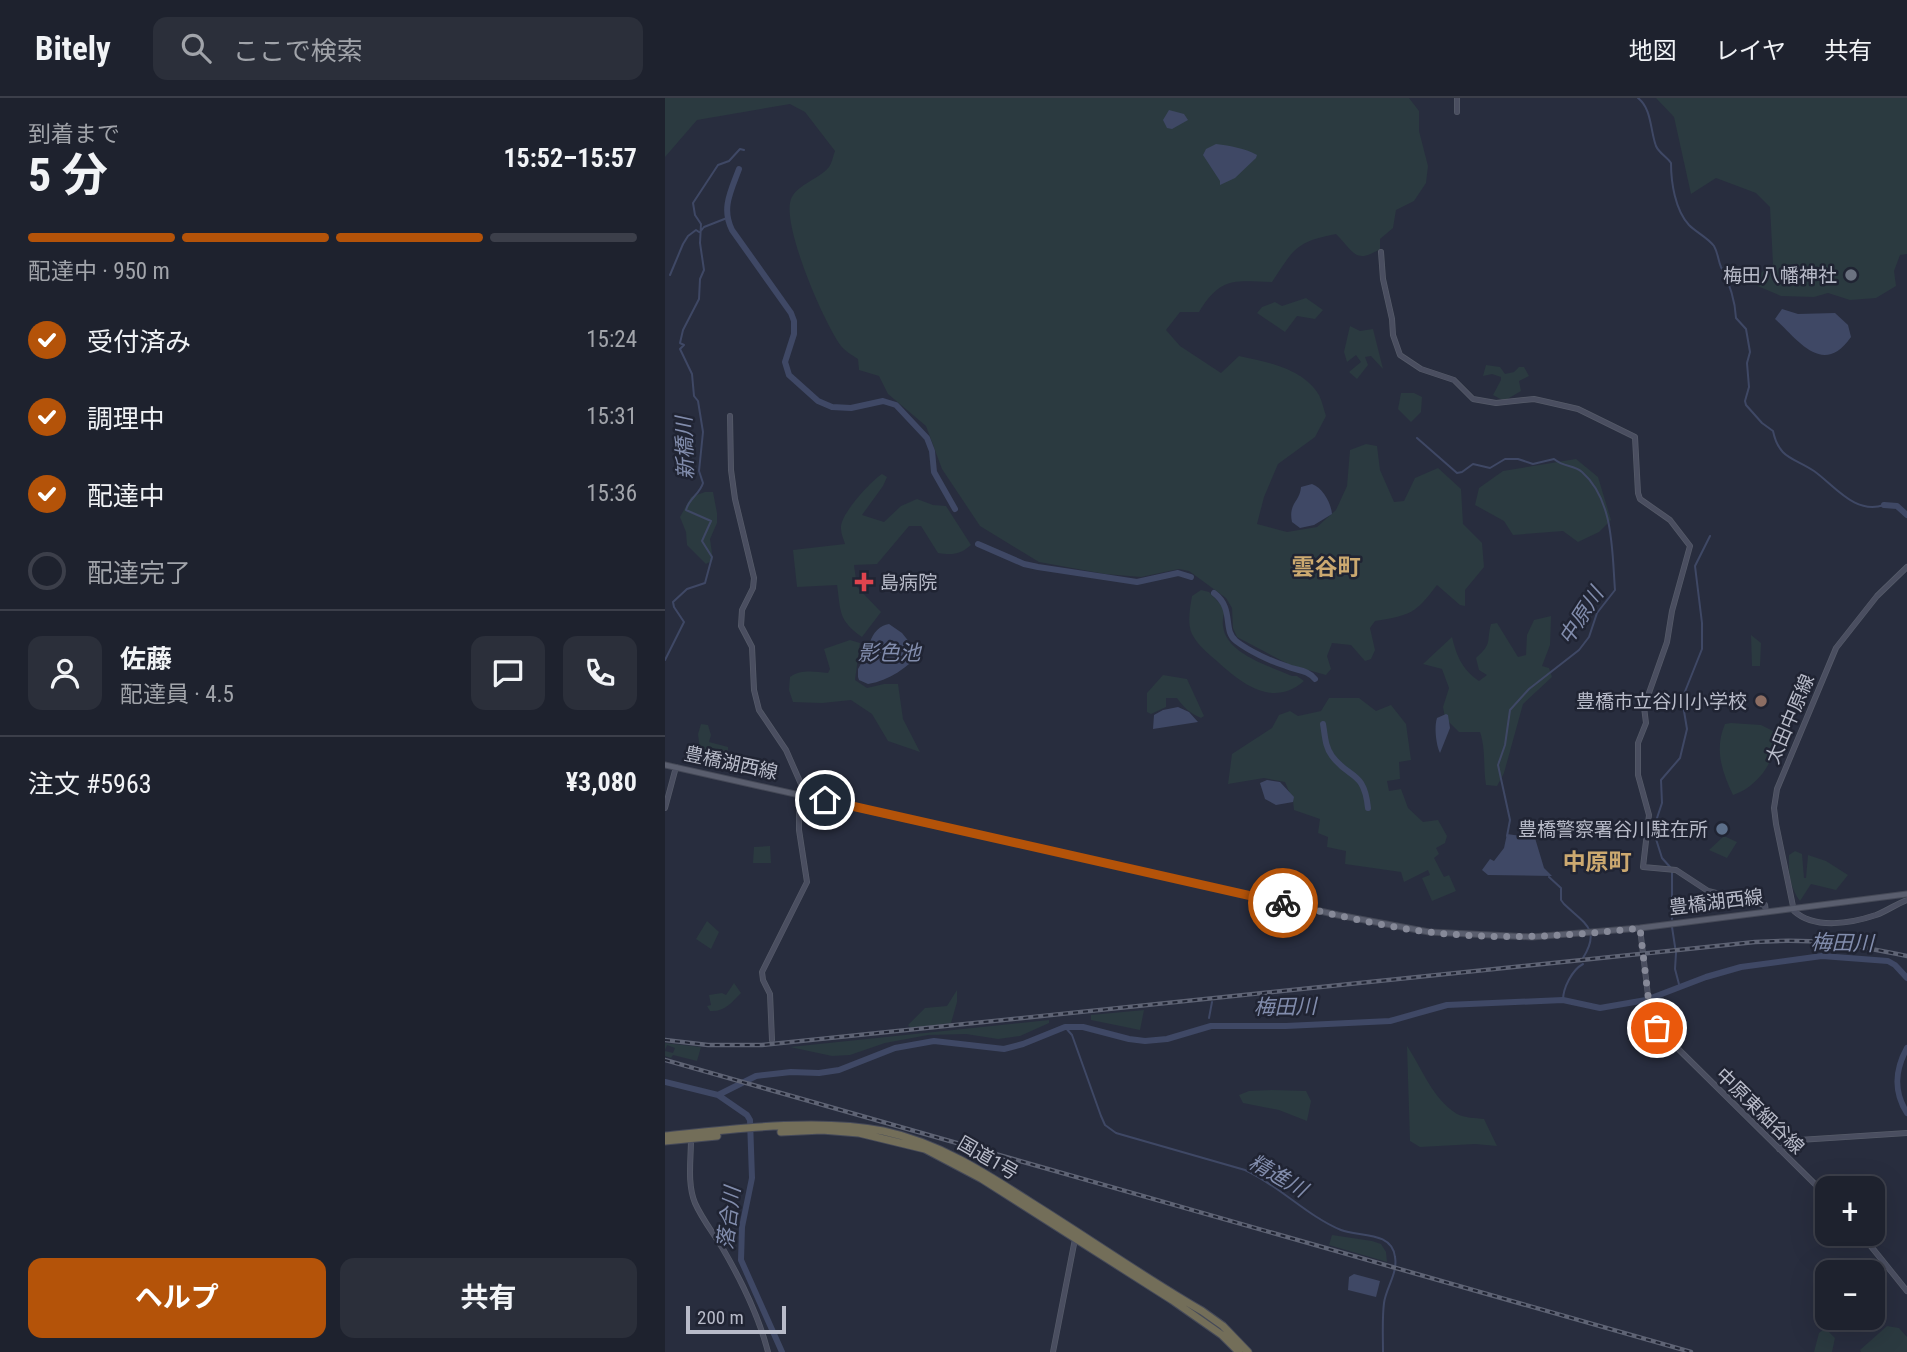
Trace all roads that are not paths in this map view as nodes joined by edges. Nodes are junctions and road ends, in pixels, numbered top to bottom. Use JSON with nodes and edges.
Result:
{"nodes":[{"id":1,"x":1457,"y":98,"type":"edge"},
{"id":2,"x":1457,"y":112,"type":"dead end"},
{"id":3,"x":1381,"y":252,"type":"dead end"},
{"id":4,"x":730,"y":416,"type":"dead end"},
{"id":5,"x":1907,"y":567,"type":"edge"},
{"id":6,"x":665,"y":765,"type":"edge"},
{"id":7,"x":675,"y":767,"type":"junction"},
{"id":8,"x":802,"y":795,"type":"junction"},
{"id":9,"x":665,"y":808,"type":"edge"},
{"id":10,"x":1907,"y":894,"type":"edge"},
{"id":11,"x":1907,"y":900,"type":"edge"},
{"id":12,"x":1794,"y":908,"type":"junction"},
{"id":13,"x":1766,"y":912,"type":"junction"},
{"id":14,"x":1640,"y":928,"type":"junction"},
{"id":15,"x":772,"y":1040,"type":"dead end"},
{"id":16,"x":745,"y":1131,"type":"junction"},
{"id":17,"x":1907,"y":1133,"type":"edge"},
{"id":18,"x":665,"y":1138,"type":"edge"},
{"id":19,"x":691,"y":1139,"type":"junction"},
{"id":20,"x":1779,"y":1149,"type":"junction"},
{"id":21,"x":1815,"y":1184,"type":"edge"},
{"id":22,"x":1077,"y":1235,"type":"junction"},
{"id":23,"x":1871,"y":1246,"type":"edge"},
{"id":24,"x":1907,"y":1291,"type":"edge"},
{"id":25,"x":768,"y":1352,"type":"edge"},
{"id":26,"x":1053,"y":1352,"type":"edge"},
{"id":27,"x":1239,"y":1352,"type":"edge"},
{"id":28,"x":1248,"y":1352,"type":"edge"}],
"edges":[{"from":1,"to":2,"type":"street"},
{"from":3,"to":13,"type":"street"},
{"from":4,"to":8,"type":"street"},
{"from":5,"to":12,"type":"street","name":"太田中原線"},
{"from":6,"to":7,"type":"main road","name":"豊橋湖西線"},
{"from":7,"to":8,"type":"main road","name":"豊橋湖西線"},
{"from":7,"to":9,"type":"street"},
{"from":8,"to":14,"type":"main road","name":"豊橋湖西線"},
{"from":8,"to":15,"type":"street"},
{"from":10,"to":12,"type":"main road","name":"豊橋湖西線"},
{"from":11,"to":12,"type":"street"},
{"from":12,"to":13,"type":"main road","name":"豊橋湖西線"},
{"from":13,"to":14,"type":"main road","name":"豊橋湖西線"},
{"from":14,"to":20,"type":"street","name":"中原東細谷線"},
{"from":16,"to":18,"type":"highway","name":"国道1号"},
{"from":16,"to":19,"type":"highway","name":"国道1号"},
{"from":16,"to":22,"type":"highway","name":"国道1号"},
{"from":17,"to":20,"type":"street"},
{"from":18,"to":19,"type":"highway","name":"国道1号"},
{"from":19,"to":25,"type":"street"},
{"from":20,"to":21,"type":"street","name":"中原東細谷線"},
{"from":22,"to":26,"type":"street"},
{"from":22,"to":27,"type":"highway","name":"国道1号"},
{"from":22,"to":28,"type":"highway","name":"国道1号"},
{"from":23,"to":24,"type":"street"}]}
